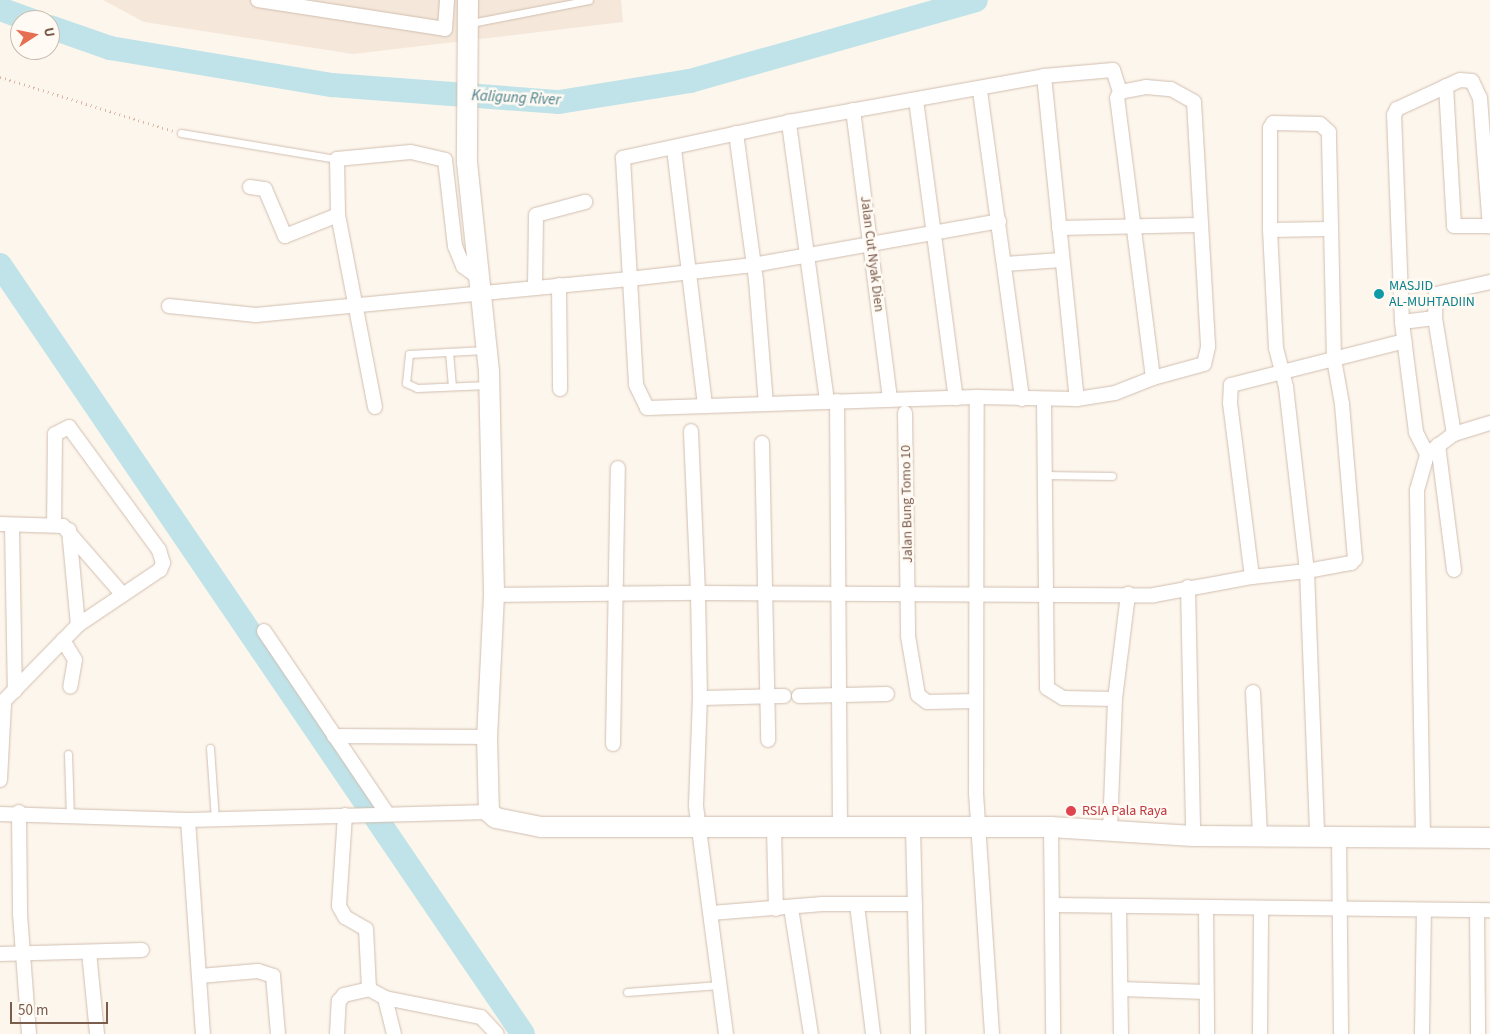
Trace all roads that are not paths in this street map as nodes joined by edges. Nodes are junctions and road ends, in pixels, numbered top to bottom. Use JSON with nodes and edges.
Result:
{"nodes":[{"id":1,"x":258,"y":0,"type":"edge"},
{"id":2,"x":447,"y":0,"type":"edge"},
{"id":3,"x":468,"y":0,"type":"edge"},
{"id":4,"x":589,"y":0,"type":"edge"},
{"id":5,"x":471,"y":31,"type":"junction"},
{"id":6,"x":1044,"y":76,"type":"junction"},
{"id":7,"x":1446,"y":86,"type":"junction"},
{"id":8,"x":980,"y":91,"type":"junction"},
{"id":9,"x":1120,"y":92,"type":"junction"},
{"id":10,"x":916,"y":100,"type":"junction"},
{"id":11,"x":853,"y":110,"type":"junction"},
{"id":12,"x":788,"y":122,"type":"junction"},
{"id":13,"x":181,"y":133,"type":"road end"},
{"id":14,"x":736,"y":134,"type":"junction"},
{"id":15,"x":674,"y":149,"type":"junction"},
{"id":16,"x":337,"y":159,"type":"junction"},
{"id":17,"x":250,"y":187,"type":"dead end"},
{"id":18,"x":585,"y":202,"type":"dead end"},
{"id":19,"x":338,"y":215,"type":"junction"},
{"id":20,"x":999,"y":221,"type":"junction"},
{"id":21,"x":1198,"y":225,"type":"junction"},
{"id":22,"x":1490,"y":226,"type":"edge"},
{"id":23,"x":1132,"y":227,"type":"junction"},
{"id":24,"x":1059,"y":228,"type":"junction"},
{"id":25,"x":1328,"y":229,"type":"junction"},
{"id":26,"x":1270,"y":230,"type":"junction"},
{"id":27,"x":934,"y":232,"type":"junction"},
{"id":28,"x":872,"y":244,"type":"junction"},
{"id":29,"x":809,"y":255,"type":"junction"},
{"id":30,"x":1061,"y":260,"type":"junction"},
{"id":31,"x":1005,"y":264,"type":"junction"},
{"id":32,"x":754,"y":265,"type":"junction"},
{"id":33,"x":691,"y":272,"type":"junction"},
{"id":34,"x":629,"y":279,"type":"junction"},
{"id":35,"x":1490,"y":282,"type":"edge"},
{"id":36,"x":478,"y":285,"type":"junction"},
{"id":37,"x":559,"y":285,"type":"junction"},
{"id":38,"x":535,"y":286,"type":"junction"},
{"id":39,"x":169,"y":306,"type":"dead end"},
{"id":40,"x":353,"y":306,"type":"junction"},
{"id":41,"x":1435,"y":318,"type":"junction"},
{"id":42,"x":1402,"y":322,"type":"junction"},
{"id":43,"x":1405,"y":341,"type":"junction"},
{"id":44,"x":487,"y":350,"type":"junction"},
{"id":45,"x":450,"y":352,"type":"junction"},
{"id":46,"x":1334,"y":359,"type":"junction"},
{"id":47,"x":1280,"y":373,"type":"junction"},
{"id":48,"x":1153,"y":378,"type":"junction"},
{"id":49,"x":489,"y":385,"type":"junction"},
{"id":50,"x":452,"y":386,"type":"junction"},
{"id":51,"x":560,"y":389,"type":"dead end"},
{"id":52,"x":977,"y":397,"type":"junction"},
{"id":53,"x":956,"y":398,"type":"junction"},
{"id":54,"x":890,"y":399,"type":"junction"},
{"id":55,"x":1022,"y":399,"type":"junction"},
{"id":56,"x":1077,"y":399,"type":"junction"},
{"id":57,"x":832,"y":401,"type":"junction"},
{"id":58,"x":1044,"y":401,"type":"junction"},
{"id":59,"x":766,"y":404,"type":"junction"},
{"id":60,"x":705,"y":406,"type":"junction"},
{"id":61,"x":375,"y":407,"type":"dead end"},
{"id":62,"x":905,"y":413,"type":"dead end"},
{"id":63,"x":1490,"y":423,"type":"edge"},
{"id":64,"x":691,"y":431,"type":"dead end"},
{"id":65,"x":1454,"y":434,"type":"junction"},
{"id":66,"x":762,"y":443,"type":"dead end"},
{"id":67,"x":1438,"y":445,"type":"junction"},
{"id":68,"x":1427,"y":454,"type":"junction"},
{"id":69,"x":618,"y":468,"type":"dead end"},
{"id":70,"x":1044,"y":475,"type":"junction"},
{"id":71,"x":1112,"y":476,"type":"dead end"},
{"id":72,"x":54,"y":524,"type":"junction"},
{"id":73,"x":6,"y":525,"type":"edge"},
{"id":74,"x":69,"y":530,"type":"junction"},
{"id":75,"x":1454,"y":570,"type":"dead end"},
{"id":76,"x":1307,"y":571,"type":"junction"},
{"id":77,"x":1252,"y":577,"type":"junction"},
{"id":78,"x":1188,"y":587,"type":"junction"},
{"id":79,"x":767,"y":590,"type":"junction"},
{"id":80,"x":698,"y":593,"type":"junction"},
{"id":81,"x":838,"y":593,"type":"junction"},
{"id":82,"x":614,"y":594,"type":"junction"},
{"id":83,"x":1128,"y":594,"type":"junction"},
{"id":84,"x":123,"y":595,"type":"junction"},
{"id":85,"x":909,"y":595,"type":"junction"},
{"id":86,"x":1048,"y":595,"type":"junction"},
{"id":87,"x":494,"y":596,"type":"junction"},
{"id":88,"x":978,"y":596,"type":"junction"},
{"id":89,"x":78,"y":624,"type":"junction"},
{"id":90,"x":264,"y":631,"type":"dead end"},
{"id":91,"x":63,"y":640,"type":"junction"},
{"id":92,"x":70,"y":687,"type":"dead end"},
{"id":93,"x":16,"y":691,"type":"junction"},
{"id":94,"x":1253,"y":692,"type":"dead end"},
{"id":95,"x":887,"y":694,"type":"dead end"},
{"id":96,"x":777,"y":696,"type":"junction"},
{"id":97,"x":799,"y":696,"type":"dead end"},
{"id":98,"x":700,"y":698,"type":"junction"},
{"id":99,"x":839,"y":698,"type":"junction"},
{"id":100,"x":1115,"y":699,"type":"junction"},
{"id":101,"x":975,"y":701,"type":"junction"},
{"id":102,"x":2,"y":704,"type":"edge"},
{"id":103,"x":334,"y":736,"type":"junction"},
{"id":104,"x":487,"y":737,"type":"junction"},
{"id":105,"x":768,"y":740,"type":"dead end"},
{"id":106,"x":613,"y":744,"type":"dead end"},
{"id":107,"x":210,"y":748,"type":"dead end"},
{"id":108,"x":68,"y":754,"type":"dead end"},
{"id":109,"x":0,"y":780,"type":"edge"},
{"id":110,"x":19,"y":812,"type":"junction"},
{"id":111,"x":382,"y":812,"type":"junction"},
{"id":112,"x":489,"y":812,"type":"junction"},
{"id":113,"x":0,"y":814,"type":"edge"},
{"id":114,"x":349,"y":815,"type":"junction"},
{"id":115,"x":70,"y":816,"type":"junction"},
{"id":116,"x":188,"y":820,"type":"junction"},
{"id":117,"x":215,"y":820,"type":"junction"},
{"id":118,"x":699,"y":827,"type":"junction"},
{"id":119,"x":840,"y":827,"type":"junction"},
{"id":120,"x":1051,"y":827,"type":"junction"},
{"id":121,"x":914,"y":828,"type":"junction"},
{"id":122,"x":978,"y":828,"type":"junction"},
{"id":123,"x":774,"y":829,"type":"junction"},
{"id":124,"x":1110,"y":830,"type":"junction"},
{"id":125,"x":1260,"y":833,"type":"junction"},
{"id":126,"x":1317,"y":835,"type":"junction"},
{"id":127,"x":1193,"y":836,"type":"junction"},
{"id":128,"x":1339,"y":838,"type":"junction"},
{"id":129,"x":1423,"y":838,"type":"junction"},
{"id":130,"x":1490,"y":838,"type":"edge"},
{"id":131,"x":915,"y":904,"type":"junction"},
{"id":132,"x":857,"y":905,"type":"junction"},
{"id":133,"x":1052,"y":905,"type":"junction"},
{"id":134,"x":1119,"y":906,"type":"junction"},
{"id":135,"x":1206,"y":907,"type":"junction"},
{"id":136,"x":791,"y":908,"type":"junction"},
{"id":137,"x":1261,"y":908,"type":"junction"},
{"id":138,"x":1341,"y":908,"type":"junction"},
{"id":139,"x":776,"y":909,"type":"junction"},
{"id":140,"x":1424,"y":910,"type":"junction"},
{"id":141,"x":1483,"y":910,"type":"edge"},
{"id":142,"x":711,"y":913,"type":"junction"},
{"id":143,"x":142,"y":950,"type":"dead end"},
{"id":144,"x":88,"y":952,"type":"junction"},
{"id":145,"x":0,"y":954,"type":"edge"},
{"id":146,"x":25,"y":954,"type":"junction"},
{"id":147,"x":200,"y":976,"type":"junction"},
{"id":148,"x":718,"y":985,"type":"junction"},
{"id":149,"x":370,"y":989,"type":"junction"},
{"id":150,"x":1121,"y":989,"type":"junction"},
{"id":151,"x":627,"y":992,"type":"dead end"},
{"id":152,"x":1206,"y":992,"type":"junction"},
{"id":153,"x":385,"y":998,"type":"junction"},
{"id":154,"x":29,"y":1034,"type":"edge"},
{"id":155,"x":96,"y":1034,"type":"edge"},
{"id":156,"x":203,"y":1034,"type":"edge"},
{"id":157,"x":278,"y":1034,"type":"edge"},
{"id":158,"x":337,"y":1034,"type":"edge"},
{"id":159,"x":394,"y":1034,"type":"edge"},
{"id":160,"x":497,"y":1034,"type":"edge"},
{"id":161,"x":726,"y":1034,"type":"edge"},
{"id":162,"x":811,"y":1034,"type":"edge"},
{"id":163,"x":873,"y":1034,"type":"edge"},
{"id":164,"x":918,"y":1034,"type":"edge"},
{"id":165,"x":992,"y":1034,"type":"edge"},
{"id":166,"x":1053,"y":1034,"type":"edge"},
{"id":167,"x":1121,"y":1034,"type":"edge"},
{"id":168,"x":1206,"y":1034,"type":"edge"},
{"id":169,"x":1260,"y":1034,"type":"edge"},
{"id":170,"x":1341,"y":1034,"type":"edge"},
{"id":171,"x":1422,"y":1034,"type":"edge"},
{"id":172,"x":1478,"y":1034,"type":"edge"}],
"edges":[{"from":1,"to":2,"type":"street"},
{"from":3,"to":5,"type":"main road"},
{"from":4,"to":5,"type":"lane"},
{"from":5,"to":36,"type":"main road"},
{"from":6,"to":8,"type":"street"},
{"from":6,"to":9,"type":"street"},
{"from":6,"to":24,"type":"street"},
{"from":7,"to":22,"type":"street"},
{"from":7,"to":22,"type":"street"},
{"from":7,"to":42,"type":"street"},
{"from":8,"to":10,"type":"street"},
{"from":8,"to":20,"type":"street"},
{"from":9,"to":21,"type":"street"},
{"from":9,"to":23,"type":"street"},
{"from":10,"to":11,"type":"street"},
{"from":10,"to":27,"type":"street"},
{"from":11,"to":12,"type":"street"},
{"from":11,"to":28,"type":"street","name":"Jalan Cut Nyak Dien"},
{"from":12,"to":14,"type":"street"},
{"from":12,"to":29,"type":"street"},
{"from":13,"to":16,"type":"lane"},
{"from":14,"to":15,"type":"street"},
{"from":14,"to":32,"type":"street"},
{"from":15,"to":33,"type":"street"},
{"from":15,"to":34,"type":"street"},
{"from":16,"to":19,"type":"street"},
{"from":16,"to":36,"type":"street"},
{"from":17,"to":19,"type":"street"},
{"from":18,"to":38,"type":"street"},
{"from":19,"to":40,"type":"street"},
{"from":20,"to":27,"type":"street"},
{"from":20,"to":31,"type":"street"},
{"from":21,"to":23,"type":"street"},
{"from":21,"to":48,"type":"street"},
{"from":23,"to":24,"type":"street"},
{"from":23,"to":48,"type":"street"},
{"from":24,"to":30,"type":"street"},
{"from":25,"to":26,"type":"street"},
{"from":25,"to":26,"type":"street"},
{"from":25,"to":46,"type":"street"},
{"from":26,"to":47,"type":"street"},
{"from":27,"to":28,"type":"street"},
{"from":27,"to":53,"type":"street"},
{"from":28,"to":29,"type":"street"},
{"from":28,"to":54,"type":"street","name":"Jalan Cut Nyak Dien"},
{"from":29,"to":32,"type":"street"},
{"from":29,"to":57,"type":"street"},
{"from":30,"to":31,"type":"street"},
{"from":30,"to":56,"type":"street"},
{"from":31,"to":55,"type":"street"},
{"from":32,"to":33,"type":"street"},
{"from":32,"to":59,"type":"street"},
{"from":33,"to":34,"type":"street"},
{"from":33,"to":60,"type":"street"},
{"from":34,"to":37,"type":"street"},
{"from":34,"to":60,"type":"street"},
{"from":35,"to":41,"type":"street"},
{"from":36,"to":38,"type":"street"},
{"from":36,"to":40,"type":"street"},
{"from":36,"to":44,"type":"main road"},
{"from":37,"to":38,"type":"street"},
{"from":37,"to":51,"type":"street"},
{"from":39,"to":40,"type":"street"},
{"from":40,"to":61,"type":"street"},
{"from":41,"to":42,"type":"street"},
{"from":41,"to":65,"type":"street"},
{"from":42,"to":43,"type":"street"},
{"from":43,"to":46,"type":"street"},
{"from":43,"to":68,"type":"street"},
{"from":44,"to":45,"type":"lane"},
{"from":44,"to":49,"type":"main road"},
{"from":45,"to":50,"type":"lane"},
{"from":45,"to":50,"type":"lane"},
{"from":46,"to":47,"type":"street"},
{"from":46,"to":76,"type":"street"},
{"from":47,"to":76,"type":"street"},
{"from":47,"to":77,"type":"street"},
{"from":48,"to":56,"type":"street"},
{"from":49,"to":50,"type":"lane"},
{"from":49,"to":87,"type":"main road"},
{"from":52,"to":53,"type":"street"},
{"from":52,"to":55,"type":"street"},
{"from":52,"to":88,"type":"street"},
{"from":53,"to":54,"type":"street"},
{"from":54,"to":57,"type":"street"},
{"from":55,"to":58,"type":"street"},
{"from":56,"to":58,"type":"street"},
{"from":57,"to":59,"type":"street"},
{"from":57,"to":81,"type":"street"},
{"from":58,"to":70,"type":"street"},
{"from":59,"to":60,"type":"street"},
{"from":62,"to":85,"type":"street","name":"Jalan Bung Tomo 10"},
{"from":63,"to":65,"type":"street"},
{"from":64,"to":80,"type":"street"},
{"from":65,"to":67,"type":"street"},
{"from":66,"to":79,"type":"street"},
{"from":67,"to":68,"type":"street"},
{"from":67,"to":75,"type":"street"},
{"from":68,"to":129,"type":"street"},
{"from":69,"to":82,"type":"street"},
{"from":70,"to":71,"type":"lane"},
{"from":70,"to":86,"type":"street"},
{"from":72,"to":73,"type":"street"},
{"from":72,"to":74,"type":"street"},
{"from":72,"to":84,"type":"street"},
{"from":73,"to":93,"type":"street"},
{"from":74,"to":84,"type":"street"},
{"from":74,"to":89,"type":"street"},
{"from":76,"to":77,"type":"street"},
{"from":76,"to":126,"type":"street"},
{"from":77,"to":78,"type":"street"},
{"from":78,"to":83,"type":"street"},
{"from":78,"to":127,"type":"street"},
{"from":79,"to":80,"type":"street"},
{"from":79,"to":81,"type":"street"},
{"from":79,"to":96,"type":"street"},
{"from":80,"to":82,"type":"street"},
{"from":80,"to":98,"type":"street"},
{"from":81,"to":85,"type":"street"},
{"from":81,"to":99,"type":"street"},
{"from":82,"to":87,"type":"street"},
{"from":82,"to":106,"type":"street"},
{"from":83,"to":86,"type":"street"},
{"from":83,"to":100,"type":"street"},
{"from":84,"to":89,"type":"street"},
{"from":85,"to":88,"type":"street"},
{"from":85,"to":101,"type":"street","name":"Jalan Bung Tomo 10"},
{"from":86,"to":88,"type":"street"},
{"from":86,"to":100,"type":"street"},
{"from":87,"to":104,"type":"main road"},
{"from":88,"to":101,"type":"street"},
{"from":89,"to":91,"type":"street"},
{"from":90,"to":103,"type":"street"},
{"from":91,"to":92,"type":"street"},
{"from":91,"to":93,"type":"street"},
{"from":93,"to":102,"type":"street"},
{"from":94,"to":125,"type":"street"},
{"from":95,"to":99,"type":"street"},
{"from":96,"to":98,"type":"street"},
{"from":96,"to":105,"type":"street"},
{"from":97,"to":99,"type":"street"},
{"from":98,"to":118,"type":"street"},
{"from":99,"to":119,"type":"street"},
{"from":100,"to":124,"type":"street"},
{"from":101,"to":122,"type":"street"},
{"from":102,"to":109,"type":"street"},
{"from":103,"to":104,"type":"street"},
{"from":103,"to":111,"type":"street"},
{"from":104,"to":112,"type":"main road"},
{"from":107,"to":117,"type":"lane"},
{"from":108,"to":115,"type":"lane"},
{"from":110,"to":113,"type":"street"},
{"from":110,"to":115,"type":"street"},
{"from":110,"to":146,"type":"street"},
{"from":111,"to":112,"type":"street"},
{"from":111,"to":114,"type":"street"},
{"from":112,"to":118,"type":"main road"},
{"from":114,"to":117,"type":"street"},
{"from":114,"to":149,"type":"street"},
{"from":115,"to":116,"type":"street"},
{"from":116,"to":117,"type":"street"},
{"from":116,"to":147,"type":"street"},
{"from":118,"to":123,"type":"main road"},
{"from":118,"to":142,"type":"street"},
{"from":119,"to":121,"type":"main road"},
{"from":119,"to":123,"type":"main road"},
{"from":120,"to":122,"type":"main road"},
{"from":120,"to":124,"type":"main road"},
{"from":120,"to":133,"type":"street"},
{"from":121,"to":122,"type":"main road"},
{"from":121,"to":131,"type":"street"},
{"from":122,"to":165,"type":"street"},
{"from":123,"to":139,"type":"street"},
{"from":124,"to":127,"type":"main road"},
{"from":125,"to":126,"type":"main road"},
{"from":125,"to":127,"type":"main road"},
{"from":126,"to":128,"type":"main road"},
{"from":128,"to":129,"type":"main road"},
{"from":128,"to":138,"type":"street"},
{"from":129,"to":130,"type":"main road"},
{"from":131,"to":132,"type":"street"},
{"from":131,"to":164,"type":"street"},
{"from":132,"to":136,"type":"street"},
{"from":132,"to":163,"type":"street"},
{"from":133,"to":134,"type":"street"},
{"from":133,"to":166,"type":"street"},
{"from":134,"to":135,"type":"street"},
{"from":134,"to":150,"type":"street"},
{"from":135,"to":137,"type":"street"},
{"from":135,"to":152,"type":"street"},
{"from":136,"to":139,"type":"street"},
{"from":136,"to":162,"type":"street"},
{"from":137,"to":138,"type":"street"},
{"from":137,"to":169,"type":"street"},
{"from":138,"to":140,"type":"street"},
{"from":138,"to":170,"type":"street"},
{"from":139,"to":142,"type":"street"},
{"from":140,"to":141,"type":"street"},
{"from":140,"to":171,"type":"street"},
{"from":141,"to":172,"type":"street"},
{"from":142,"to":148,"type":"street"},
{"from":143,"to":144,"type":"street"},
{"from":144,"to":146,"type":"street"},
{"from":144,"to":155,"type":"street"},
{"from":145,"to":146,"type":"street"},
{"from":146,"to":154,"type":"street"},
{"from":147,"to":156,"type":"street"},
{"from":147,"to":157,"type":"street"},
{"from":148,"to":151,"type":"lane"},
{"from":148,"to":161,"type":"street"},
{"from":149,"to":153,"type":"street"},
{"from":149,"to":158,"type":"street"},
{"from":150,"to":152,"type":"street"},
{"from":150,"to":167,"type":"street"},
{"from":152,"to":168,"type":"street"},
{"from":153,"to":159,"type":"street"},
{"from":153,"to":160,"type":"street"}]}
